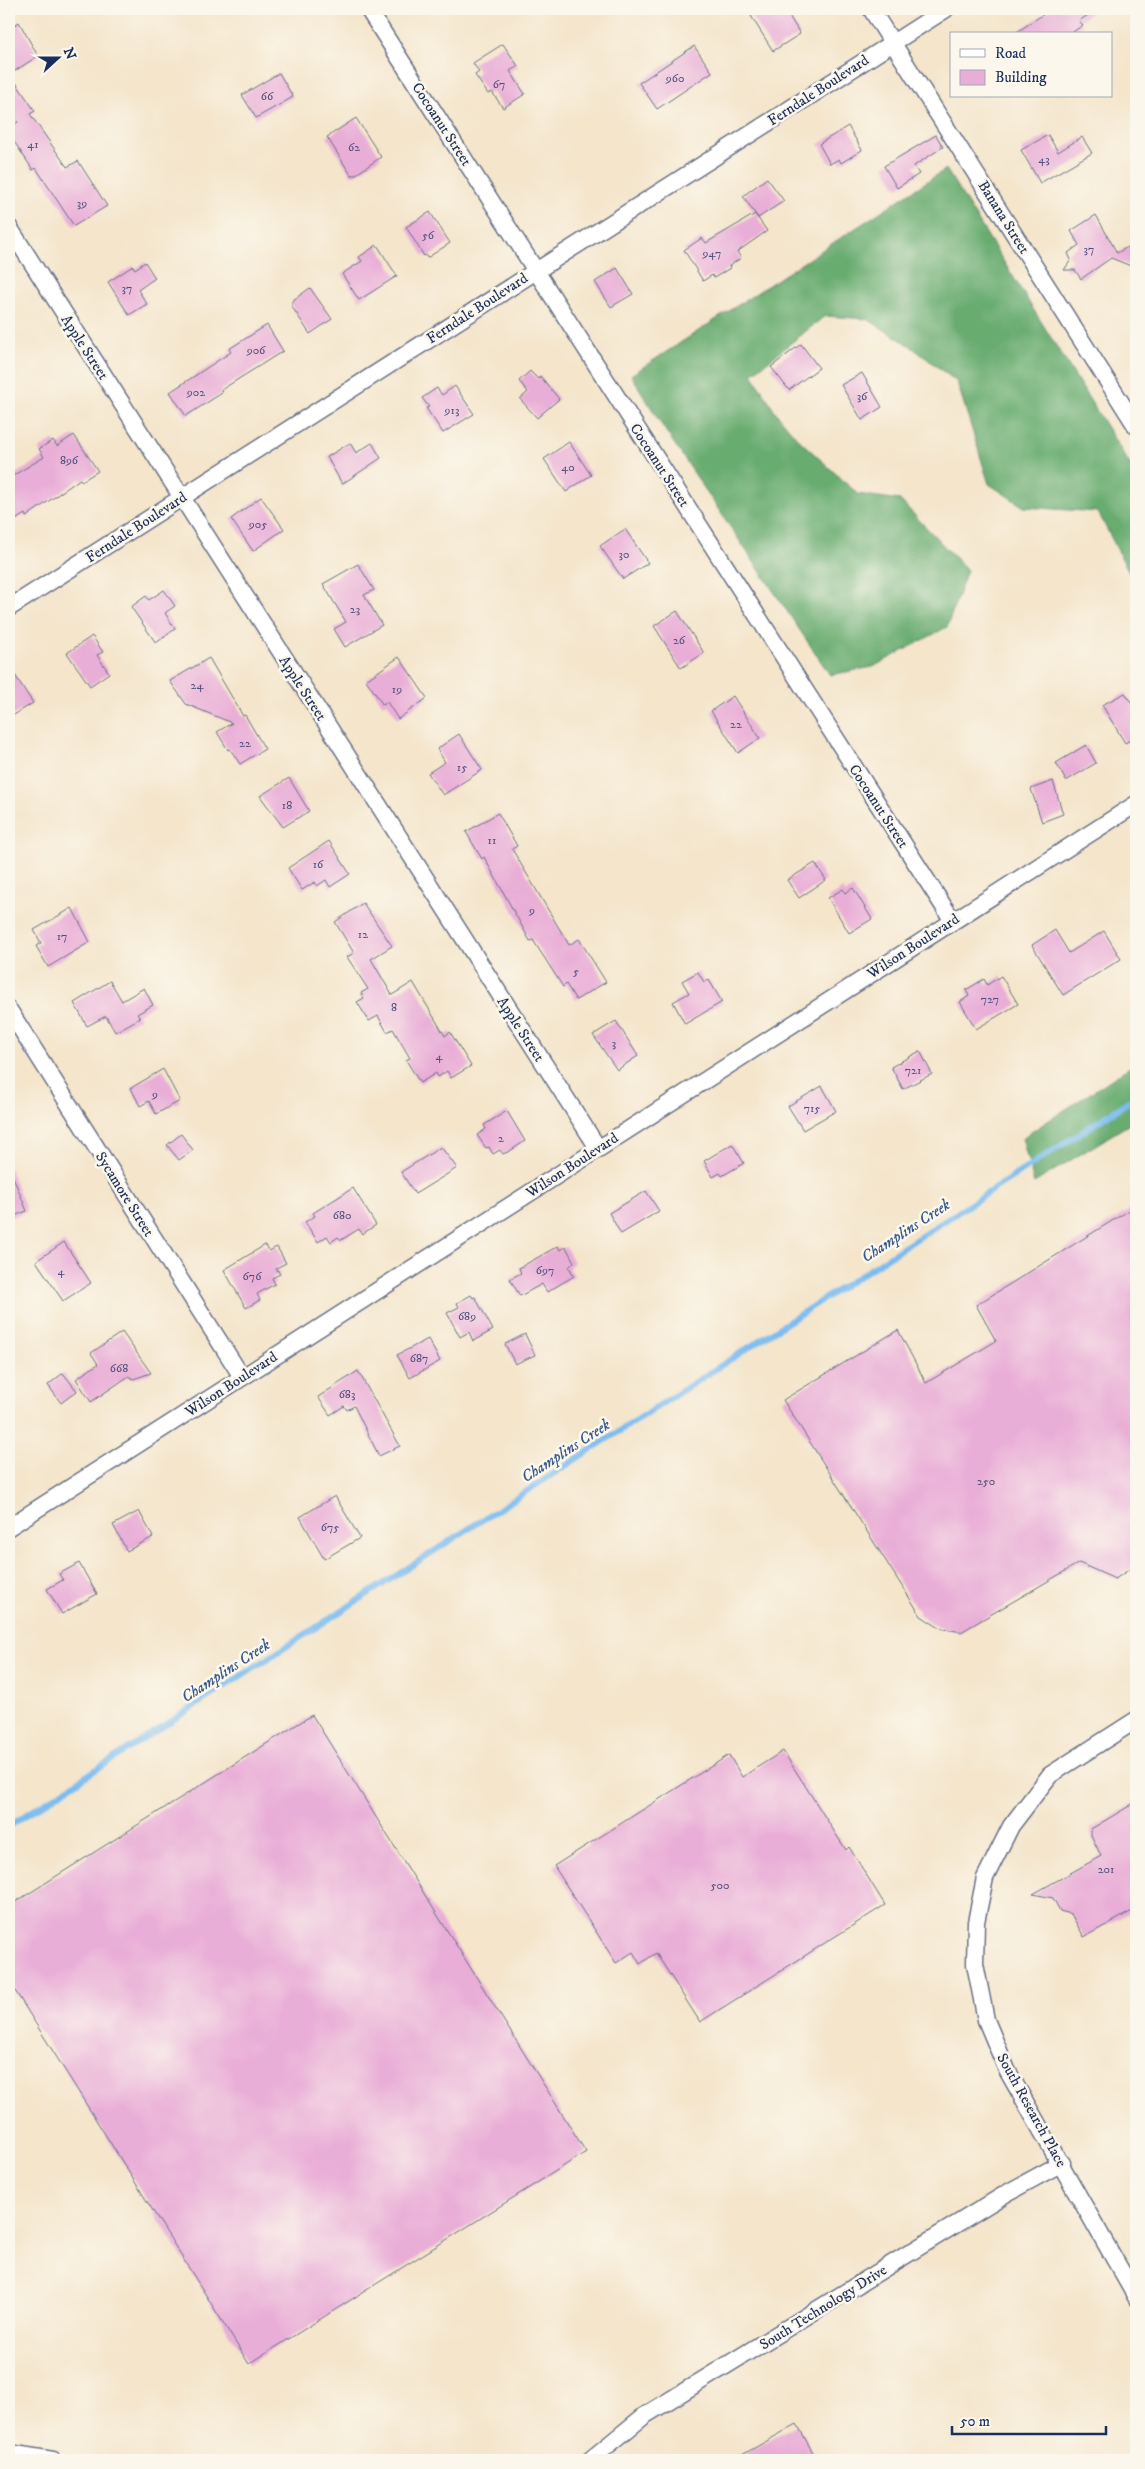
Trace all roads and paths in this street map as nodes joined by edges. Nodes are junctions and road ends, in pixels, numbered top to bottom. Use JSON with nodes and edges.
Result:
{"nodes":[{"id":1,"x":368,"y":9,"type":"edge"},
{"id":2,"x":871,"y":9,"type":"edge"},
{"id":3,"x":946,"y":9,"type":"edge"},
{"id":4,"x":893,"y":43,"type":"junction"},
{"id":5,"x":9,"y":227,"type":"edge"},
{"id":6,"x":535,"y":270,"type":"junction"},
{"id":7,"x":1136,"y":426,"type":"edge"},
{"id":8,"x":181,"y":498,"type":"junction"},
{"id":9,"x":9,"y":608,"type":"edge"},
{"id":10,"x":1136,"y":804,"type":"edge"},
{"id":11,"x":952,"y":921,"type":"junction"},
{"id":12,"x":9,"y":1010,"type":"edge"},
{"id":13,"x":598,"y":1148,"type":"junction"},
{"id":14,"x":242,"y":1377,"type":"junction"},
{"id":15,"x":9,"y":1527,"type":"edge"},
{"id":16,"x":1136,"y":1720,"type":"edge"},
{"id":17,"x":1062,"y":2163,"type":"junction"},
{"id":18,"x":1136,"y":2297,"type":"edge"},
{"id":19,"x":9,"y":2453,"type":"edge"},
{"id":20,"x":53,"y":2460,"type":"edge"},
{"id":21,"x":590,"y":2460,"type":"edge"}],
"edges":[{"from":1,"to":6,"type":"street","name":"Cocoanut Street"},
{"from":2,"to":4,"type":"street","name":"Banana Street"},
{"from":3,"to":4,"type":"street","name":"Ferndale Boulevard"},
{"from":4,"to":6,"type":"street","name":"Ferndale Boulevard"},
{"from":4,"to":7,"type":"street","name":"Banana Street"},
{"from":5,"to":8,"type":"street","name":"Apple Street"},
{"from":6,"to":8,"type":"street","name":"Ferndale Boulevard"},
{"from":6,"to":11,"type":"street","name":"Cocoanut Street"},
{"from":8,"to":9,"type":"street","name":"Ferndale Boulevard"},
{"from":8,"to":13,"type":"street","name":"Apple Street"},
{"from":10,"to":11,"type":"street","name":"Wilson Boulevard"},
{"from":11,"to":13,"type":"street","name":"Wilson Boulevard"},
{"from":12,"to":14,"type":"street","name":"Sycamore Street"},
{"from":13,"to":14,"type":"street","name":"Wilson Boulevard"},
{"from":14,"to":15,"type":"street","name":"Wilson Boulevard"},
{"from":16,"to":17,"type":"street","name":"South Research Place"},
{"from":17,"to":18,"type":"street","name":"South Research Place"},
{"from":17,"to":21,"type":"street","name":"South Technology Drive"},
{"from":19,"to":20,"type":"street"}]}
